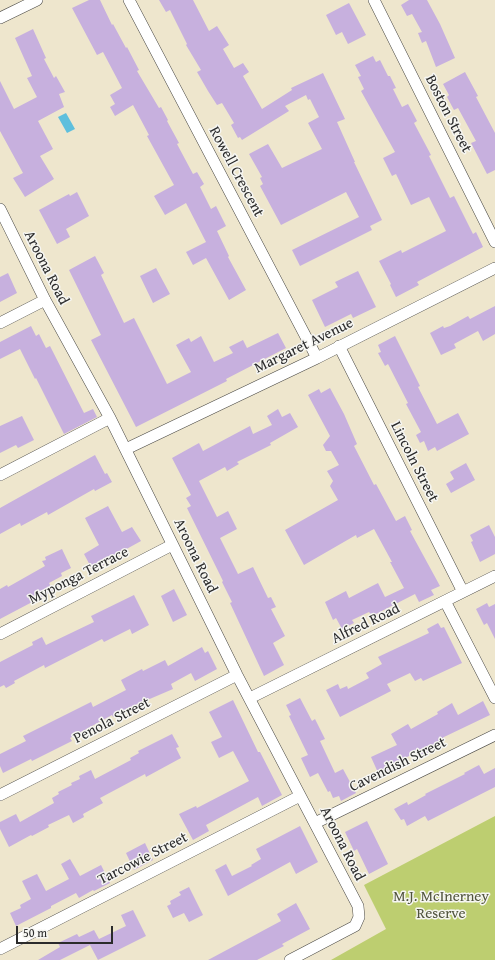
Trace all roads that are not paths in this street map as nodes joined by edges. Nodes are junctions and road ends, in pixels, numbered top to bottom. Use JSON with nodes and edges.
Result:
{"nodes":[{"id":1,"x":37,"y":0,"type":"edge"},
{"id":2,"x":130,"y":0,"type":"edge"},
{"id":3,"x":374,"y":0,"type":"edge"},
{"id":4,"x":0,"y":18,"type":"edge"},
{"id":5,"x":0,"y":209,"type":"edge"},
{"id":6,"x":495,"y":242,"type":"edge"},
{"id":7,"x":495,"y":268,"type":"edge"},
{"id":8,"x":45,"y":300,"type":"junction"},
{"id":9,"x":0,"y":323,"type":"edge"},
{"id":10,"x":339,"y":346,"type":"junction"},
{"id":11,"x":317,"y":358,"type":"junction"},
{"id":12,"x":110,"y":418,"type":"junction"},
{"id":13,"x":126,"y":449,"type":"junction"},
{"id":14,"x":0,"y":475,"type":"edge"},
{"id":15,"x":172,"y":546,"type":"junction"},
{"id":16,"x":495,"y":576,"type":"edge"},
{"id":17,"x":463,"y":592,"type":"junction"},
{"id":18,"x":445,"y":602,"type":"junction"},
{"id":19,"x":0,"y":634,"type":"edge"},
{"id":20,"x":237,"y":674,"type":"junction"},
{"id":21,"x":250,"y":698,"type":"junction"},
{"id":22,"x":495,"y":698,"type":"edge"},
{"id":23,"x":495,"y":735,"type":"edge"},
{"id":24,"x":0,"y":795,"type":"edge"},
{"id":25,"x":300,"y":796,"type":"junction"},
{"id":26,"x":315,"y":823,"type":"junction"},
{"id":27,"x":0,"y":949,"type":"edge"},
{"id":28,"x":290,"y":960,"type":"edge"}],
"edges":[{"from":1,"to":4,"type":"street"},
{"from":2,"to":11,"type":"street","name":"Rowell Crescent"},
{"from":3,"to":6,"type":"street","name":"Boston Street"},
{"from":5,"to":8,"type":"street","name":"Aroona Road"},
{"from":7,"to":10,"type":"street","name":"Margaret Avenue"},
{"from":8,"to":9,"type":"street"},
{"from":8,"to":12,"type":"street","name":"Aroona Road"},
{"from":10,"to":11,"type":"street","name":"Margaret Avenue"},
{"from":10,"to":17,"type":"street","name":"Lincoln Street"},
{"from":11,"to":13,"type":"street","name":"Margaret Avenue"},
{"from":12,"to":13,"type":"street","name":"Aroona Road"},
{"from":12,"to":14,"type":"street"},
{"from":13,"to":15,"type":"street","name":"Aroona Road"},
{"from":15,"to":19,"type":"street","name":"Myponga Terrace"},
{"from":15,"to":20,"type":"street","name":"Aroona Road"},
{"from":16,"to":17,"type":"street","name":"Alfred Road"},
{"from":17,"to":18,"type":"street","name":"Alfred Road"},
{"from":18,"to":21,"type":"street","name":"Alfred Road"},
{"from":18,"to":22,"type":"street"},
{"from":20,"to":21,"type":"street","name":"Aroona Road"},
{"from":20,"to":24,"type":"street","name":"Penola Street"},
{"from":21,"to":25,"type":"street","name":"Aroona Road"},
{"from":23,"to":26,"type":"street","name":"Cavendish Street"},
{"from":25,"to":26,"type":"street","name":"Aroona Road"},
{"from":25,"to":27,"type":"street","name":"Tarcowie Street"},
{"from":26,"to":28,"type":"street","name":"Aroona Road"}]}
